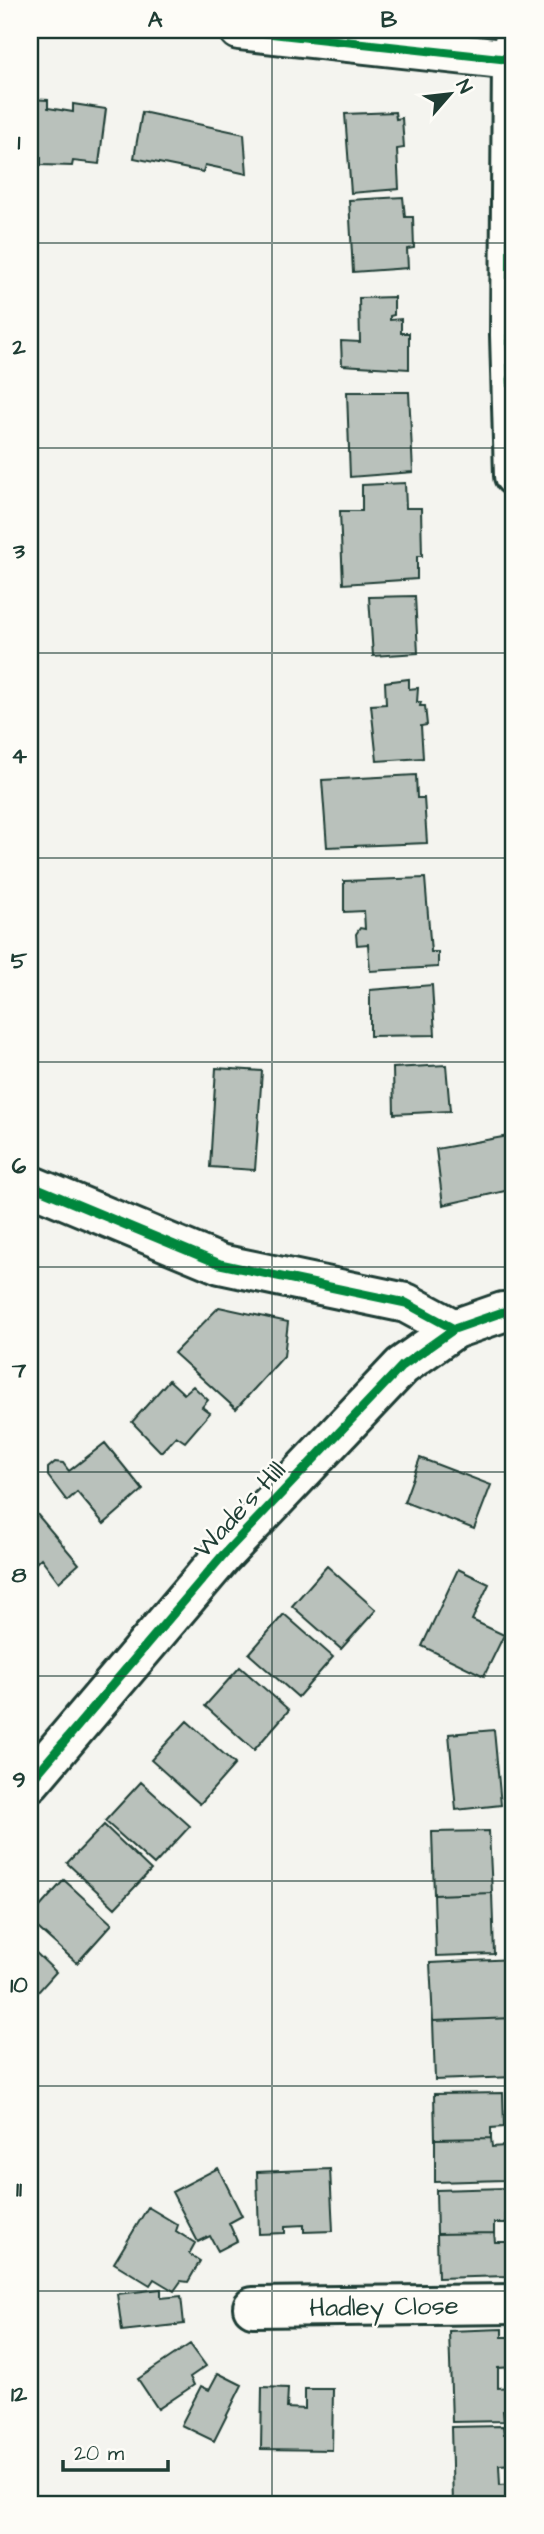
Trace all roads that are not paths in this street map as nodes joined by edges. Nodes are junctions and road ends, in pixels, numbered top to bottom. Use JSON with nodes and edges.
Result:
{"nodes":[{"id":1,"x":239,"y":30,"type":"edge"},
{"id":2,"x":513,"y":51,"type":"edge"},
{"id":3,"x":514,"y":476,"type":"edge"},
{"id":4,"x":30,"y":1185,"type":"edge"},
{"id":5,"x":514,"y":1312,"type":"edge"},
{"id":6,"x":454,"y":1329,"type":"junction"},
{"id":7,"x":30,"y":1782,"type":"edge"},
{"id":8,"x":514,"y":2304,"type":"edge"},
{"id":9,"x":253,"y":2307,"type":"dead end"}],
"edges":[{"from":1,"to":2,"type":"street"},
{"from":2,"to":3,"type":"street"},
{"from":4,"to":6,"type":"street"},
{"from":5,"to":6,"type":"street","name":"Wade's Hill"},
{"from":6,"to":7,"type":"street","name":"Wade's Hill"},
{"from":8,"to":9,"type":"street","name":"Hadley Close"}]}
